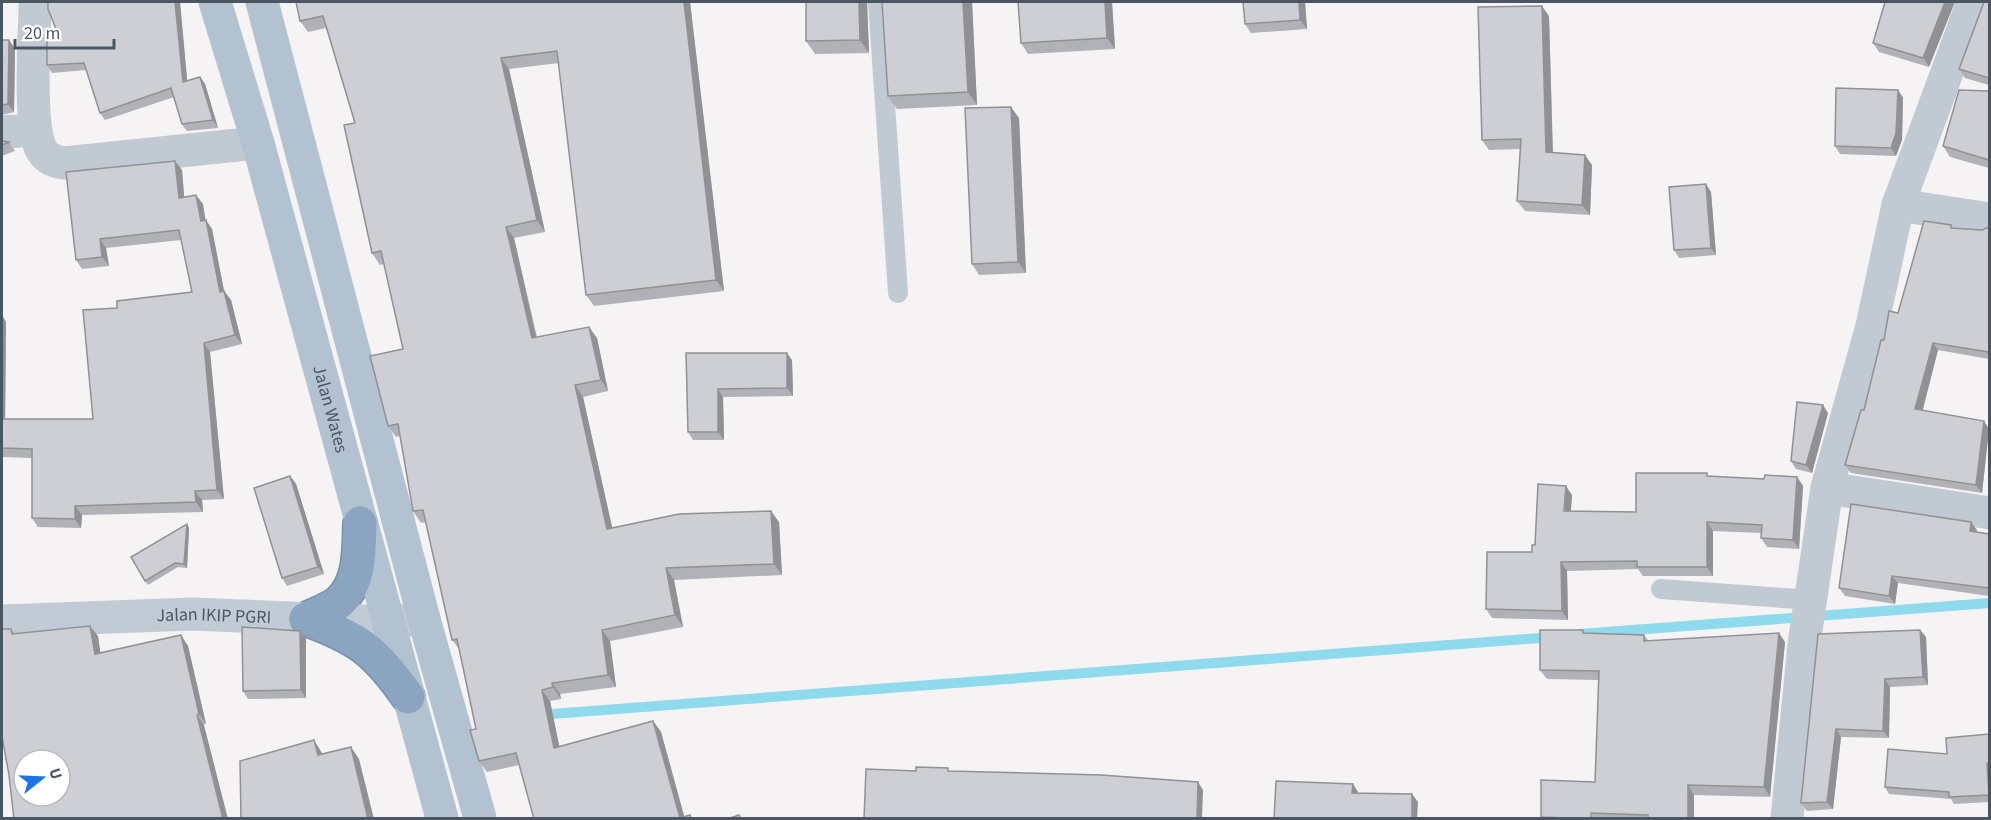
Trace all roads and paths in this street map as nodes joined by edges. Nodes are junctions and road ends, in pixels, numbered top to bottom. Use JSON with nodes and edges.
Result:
{"nodes":[{"id":1,"x":35,"y":2,"type":"edge"},
{"id":2,"x":215,"y":2,"type":"edge"},
{"id":3,"x":262,"y":2,"type":"edge"},
{"id":4,"x":878,"y":2,"type":"edge"},
{"id":5,"x":1973,"y":2,"type":"edge"},
{"id":6,"x":34,"y":130,"type":"junction"},
{"id":7,"x":2,"y":132,"type":"edge"},
{"id":8,"x":258,"y":143,"type":"junction"},
{"id":9,"x":1898,"y":205,"type":"junction"},
{"id":10,"x":1989,"y":219,"type":"edge"},
{"id":11,"x":898,"y":293,"type":"dead end"},
{"id":12,"x":1827,"y":488,"type":"junction"},
{"id":13,"x":1989,"y":513,"type":"edge"},
{"id":14,"x":360,"y":523,"type":"junction"},
{"id":15,"x":1661,"y":590,"type":"dead end"},
{"id":16,"x":1809,"y":604,"type":"junction"},
{"id":17,"x":306,"y":619,"type":"junction"},
{"id":18,"x":424,"y":619,"type":"junction"},
{"id":19,"x":2,"y":621,"type":"edge"},
{"id":20,"x":387,"y":622,"type":"junction"},
{"id":21,"x":408,"y":697,"type":"junction"},
{"id":22,"x":442,"y":819,"type":"edge"},
{"id":23,"x":480,"y":819,"type":"edge"},
{"id":24,"x":1787,"y":819,"type":"edge"}],
"edges":[{"from":1,"to":6,"type":"street"},
{"from":2,"to":8,"type":"main road","name":"Jalan Wates"},
{"from":3,"to":18,"type":"main road"},
{"from":4,"to":11,"type":"lane"},
{"from":5,"to":9,"type":"street"},
{"from":6,"to":7,"type":"street"},
{"from":6,"to":8,"type":"street"},
{"from":8,"to":14,"type":"main road","name":"Jalan Wates"},
{"from":9,"to":10,"type":"street"},
{"from":9,"to":12,"type":"street"},
{"from":12,"to":13,"type":"street"},
{"from":12,"to":16,"type":"street"},
{"from":14,"to":17,"type":"highway"},
{"from":14,"to":20,"type":"main road","name":"Jalan Wates"},
{"from":15,"to":16,"type":"lane"},
{"from":16,"to":24,"type":"street"},
{"from":17,"to":19,"type":"main road","name":"Jalan IKIP PGRI"},
{"from":17,"to":20,"type":"main road","name":"Jalan IKIP PGRI"},
{"from":17,"to":21,"type":"highway"},
{"from":18,"to":20,"type":"main road","name":"Jalan IKIP PGRI"},
{"from":18,"to":23,"type":"main road"},
{"from":20,"to":21,"type":"main road","name":"Jalan Wates"},
{"from":21,"to":22,"type":"main road","name":"Jalan Wates"}]}
